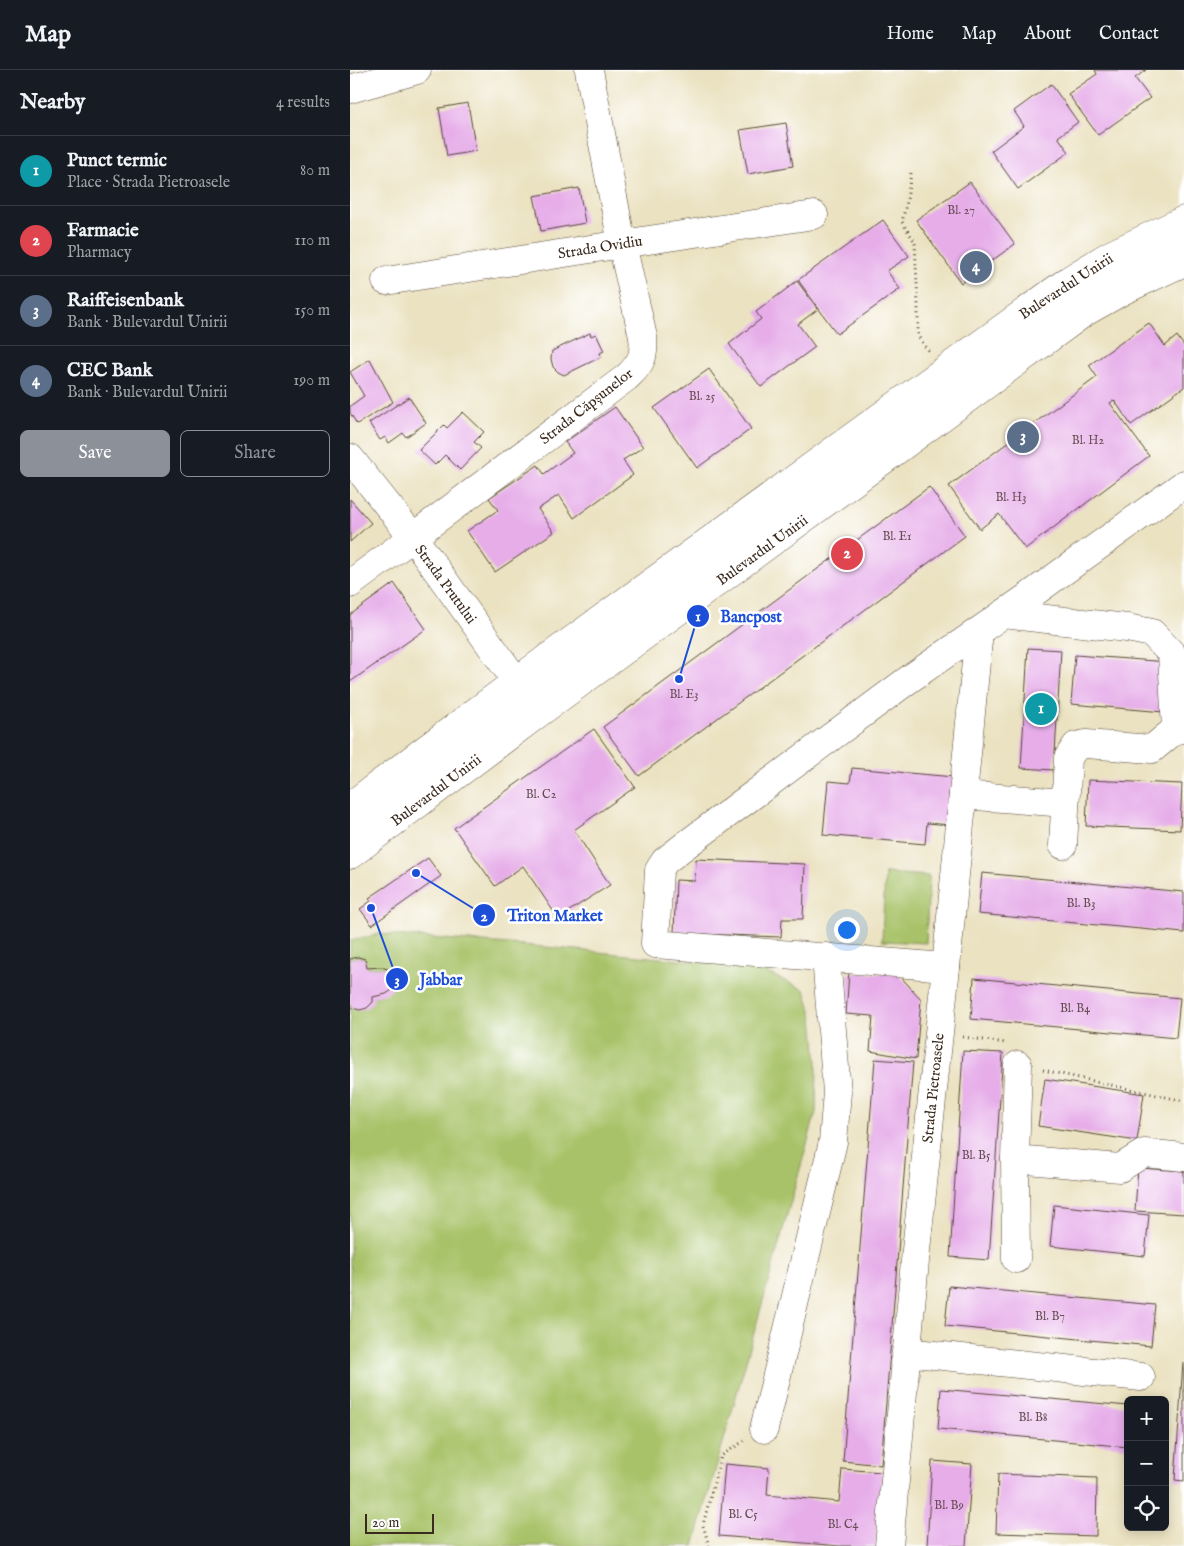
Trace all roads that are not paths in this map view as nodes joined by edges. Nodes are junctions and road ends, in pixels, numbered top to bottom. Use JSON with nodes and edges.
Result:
{"nodes":[{"id":1,"x":417,"y":70,"type":"edge"},
{"id":2,"x":589,"y":70,"type":"edge"},
{"id":3,"x":350,"y":89,"type":"edge"},
{"id":4,"x":814,"y":215,"type":"dead end"},
{"id":5,"x":1184,"y":220,"type":"edge"},
{"id":6,"x":1184,"y":241,"type":"edge"},
{"id":7,"x":622,"y":244,"type":"junction"},
{"id":8,"x":1184,"y":262,"type":"edge"},
{"id":9,"x":386,"y":281,"type":"dead end"},
{"id":10,"x":351,"y":462,"type":"edge"},
{"id":11,"x":1184,"y":484,"type":"edge"},
{"id":12,"x":413,"y":537,"type":"junction"},
{"id":13,"x":350,"y":584,"type":"edge"},
{"id":14,"x":1003,"y":614,"type":"junction"},
{"id":15,"x":979,"y":630,"type":"junction"},
{"id":16,"x":528,"y":697,"type":"junction"},
{"id":17,"x":1180,"y":729,"type":"edge"},
{"id":18,"x":963,"y":794,"type":"junction"},
{"id":19,"x":1065,"y":803,"type":"junction"},
{"id":20,"x":350,"y":806,"type":"edge"},
{"id":21,"x":350,"y":830,"type":"edge"},
{"id":22,"x":1063,"y":845,"type":"dead end"},
{"id":23,"x":350,"y":854,"type":"edge"},
{"id":24,"x":826,"y":958,"type":"junction"},
{"id":25,"x":946,"y":967,"type":"junction"},
{"id":26,"x":1018,"y":1065,"type":"road end"},
{"id":27,"x":1184,"y":1157,"type":"edge"},
{"id":28,"x":1015,"y":1159,"type":"junction"},
{"id":29,"x":1016,"y":1259,"type":"dead end"},
{"id":30,"x":906,"y":1352,"type":"junction"},
{"id":31,"x":1141,"y":1377,"type":"dead end"},
{"id":32,"x":764,"y":1429,"type":"road end"},
{"id":33,"x":889,"y":1546,"type":"edge"}],
"edges":[{"from":1,"to":3,"type":"street"},
{"from":2,"to":7,"type":"street","name":"Strada Căpșunelor"},
{"from":4,"to":7,"type":"street","name":"Strada Ovidiu"},
{"from":5,"to":16,"type":"street","name":"Bulevardul Unirii"},
{"from":6,"to":16,"type":"street"},
{"from":7,"to":9,"type":"street","name":"Strada Ovidiu"},
{"from":7,"to":12,"type":"street","name":"Strada Căpșunelor"},
{"from":8,"to":16,"type":"street","name":"Bulevardul Unirii"},
{"from":10,"to":12,"type":"street","name":"Strada Prutului"},
{"from":11,"to":14,"type":"street"},
{"from":12,"to":13,"type":"street","name":"Strada Căpșunelor"},
{"from":12,"to":16,"type":"street","name":"Strada Prutului"},
{"from":14,"to":15,"type":"street"},
{"from":14,"to":17,"type":"street"},
{"from":15,"to":18,"type":"street","name":"Strada Pietroasele"},
{"from":15,"to":24,"type":"street"},
{"from":16,"to":20,"type":"street","name":"Bulevardul Unirii"},
{"from":16,"to":21,"type":"street"},
{"from":16,"to":23,"type":"street","name":"Bulevardul Unirii"},
{"from":17,"to":19,"type":"street"},
{"from":18,"to":19,"type":"street"},
{"from":18,"to":25,"type":"street","name":"Strada Pietroasele"},
{"from":19,"to":22,"type":"street"},
{"from":24,"to":25,"type":"street"},
{"from":24,"to":32,"type":"street"},
{"from":25,"to":30,"type":"street","name":"Strada Pietroasele"},
{"from":26,"to":28,"type":"street"},
{"from":27,"to":28,"type":"street"},
{"from":28,"to":29,"type":"street"},
{"from":30,"to":31,"type":"street"},
{"from":30,"to":33,"type":"street","name":"Strada Pietroasele"}]}
